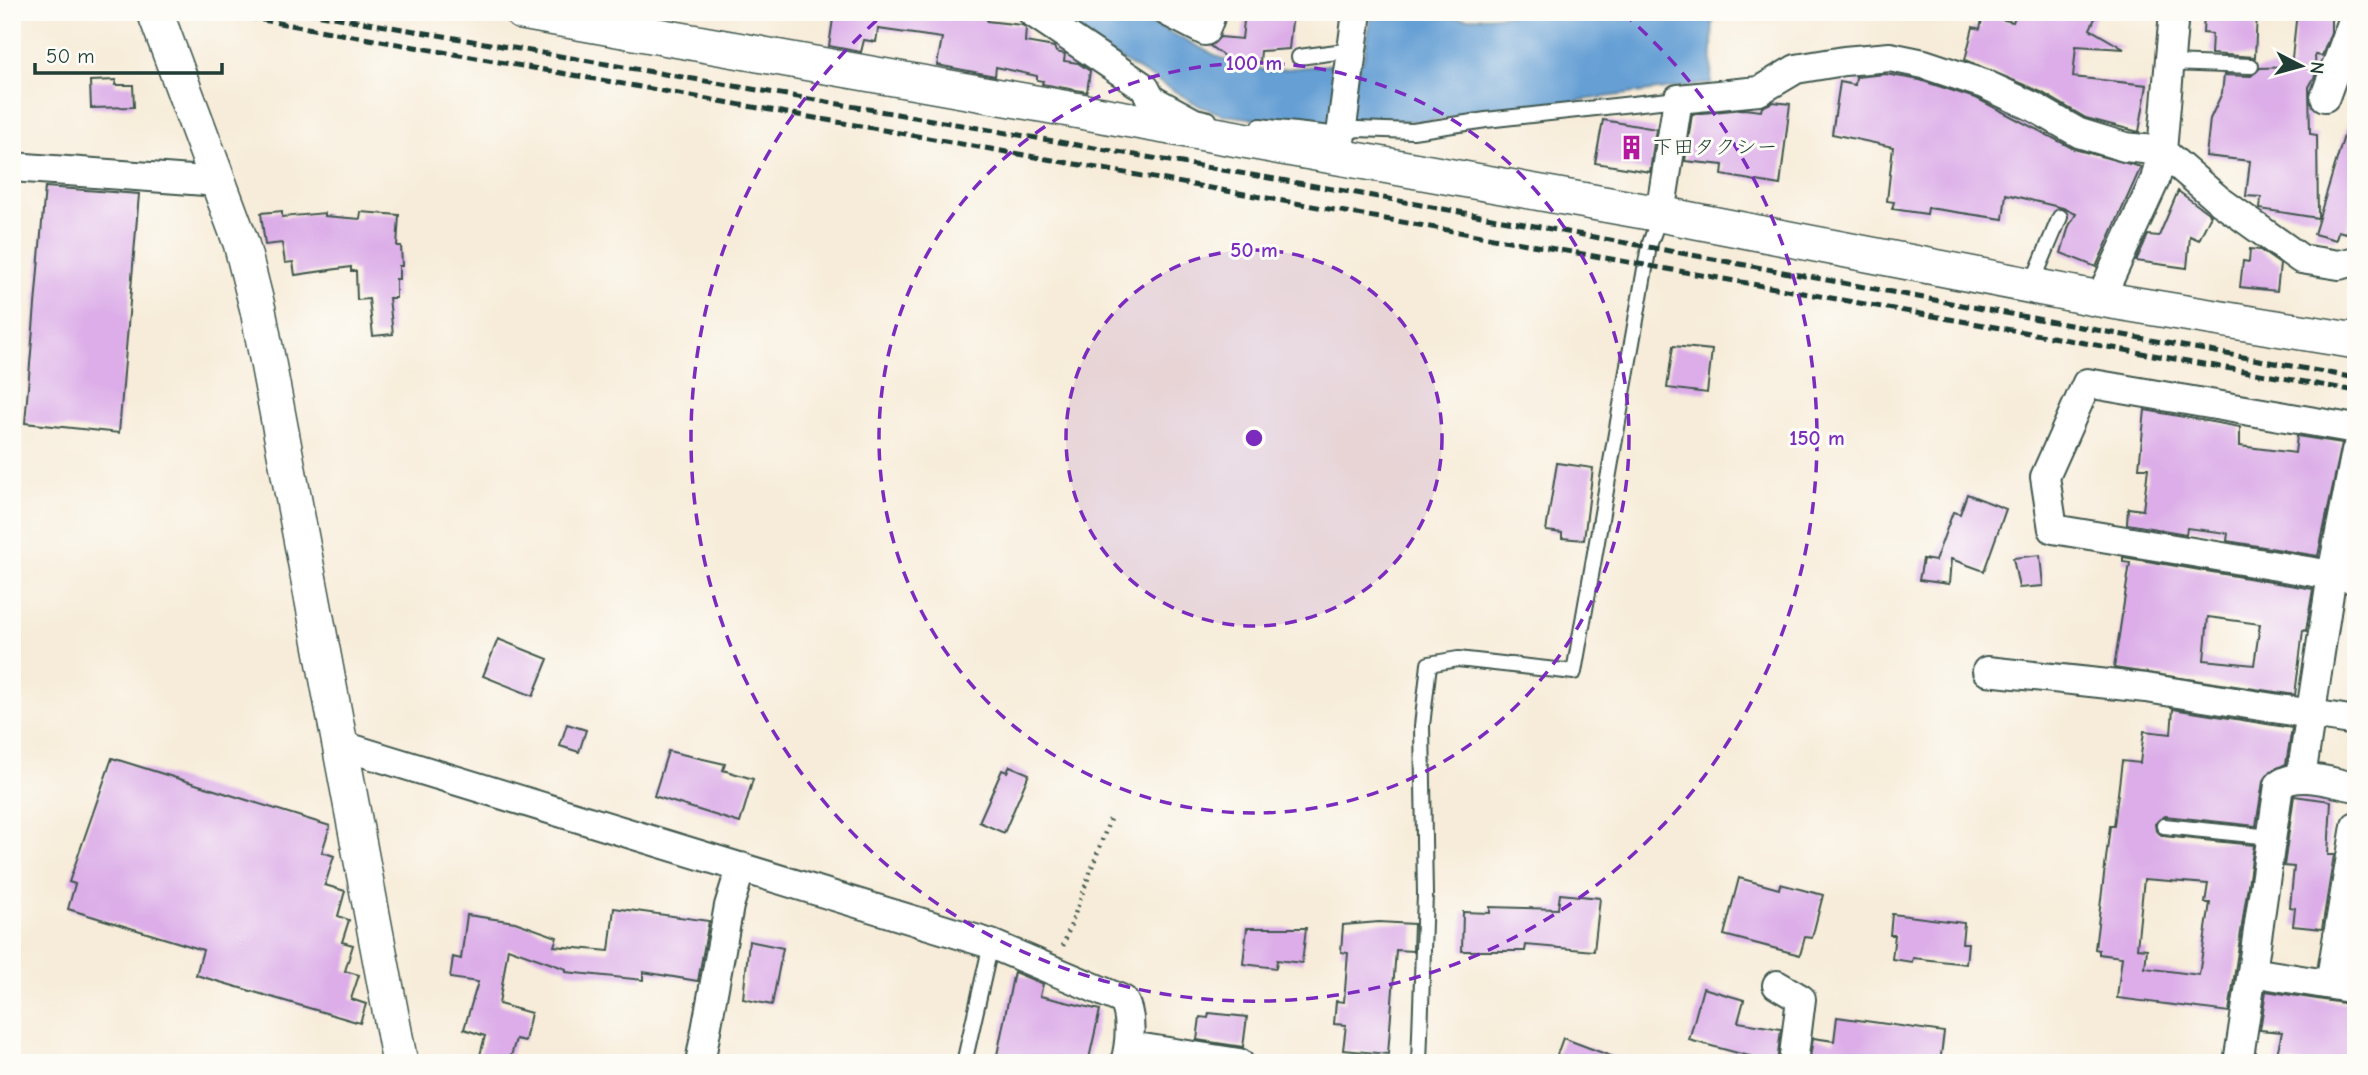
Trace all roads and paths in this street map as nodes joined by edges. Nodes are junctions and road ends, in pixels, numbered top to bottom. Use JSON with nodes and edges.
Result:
{"nodes":[{"id":1,"x":155,"y":12,"type":"edge"},
{"id":2,"x":523,"y":12,"type":"edge"},
{"id":3,"x":1032,"y":12,"type":"edge"},
{"id":4,"x":1168,"y":12,"type":"edge"},
{"id":5,"x":1212,"y":12,"type":"edge"},
{"id":6,"x":1357,"y":12,"type":"edge"},
{"id":7,"x":2174,"y":12,"type":"edge"},
{"id":8,"x":2356,"y":12,"type":"edge"},
{"id":9,"x":567,"y":16,"type":"edge"},
{"id":10,"x":639,"y":22,"type":"edge"},
{"id":11,"x":1352,"y":50,"type":"junction"},
{"id":12,"x":1299,"y":57,"type":"dead end"},
{"id":13,"x":2170,"y":63,"type":"junction"},
{"id":14,"x":2251,"y":66,"type":"dead end"},
{"id":15,"x":1145,"y":88,"type":"junction"},
{"id":16,"x":2325,"y":97,"type":"dead end"},
{"id":17,"x":1678,"y":99,"type":"junction"},
{"id":18,"x":1158,"y":127,"type":"junction"},
{"id":19,"x":1340,"y":146,"type":"junction"},
{"id":20,"x":2162,"y":151,"type":"junction"},
{"id":21,"x":12,"y":167,"type":"edge"},
{"id":22,"x":219,"y":182,"type":"junction"},
{"id":23,"x":1660,"y":214,"type":"junction"},
{"id":24,"x":2060,"y":217,"type":"dead end"},
{"id":25,"x":2354,"y":257,"type":"edge"},
{"id":26,"x":2031,"y":286,"type":"junction"},
{"id":27,"x":2100,"y":299,"type":"junction"},
{"id":28,"x":2356,"y":341,"type":"edge"},
{"id":29,"x":2356,"y":429,"type":"edge"},
{"id":30,"x":2356,"y":451,"type":"edge"},
{"id":31,"x":2344,"y":577,"type":"edge"},
{"id":32,"x":1987,"y":671,"type":"dead end"},
{"id":33,"x":2310,"y":713,"type":"junction"},
{"id":34,"x":2356,"y":721,"type":"edge"},
{"id":35,"x":340,"y":746,"type":"junction"},
{"id":36,"x":2301,"y":777,"type":"junction"},
{"id":37,"x":2356,"y":787,"type":"edge"},
{"id":38,"x":1110,"y":820,"type":"dead end"},
{"id":39,"x":2164,"y":826,"type":"dead end"},
{"id":40,"x":2356,"y":826,"type":"edge"},
{"id":41,"x":2271,"y":837,"type":"junction"},
{"id":42,"x":741,"y":867,"type":"junction"},
{"id":43,"x":991,"y":944,"type":"junction"},
{"id":44,"x":1053,"y":972,"type":"junction"},
{"id":45,"x":2252,"y":972,"type":"junction"},
{"id":46,"x":1777,"y":985,"type":"dead end"},
{"id":47,"x":2343,"y":987,"type":"edge"},
{"id":48,"x":1128,"y":1054,"type":"edge"},
{"id":49,"x":400,"y":1063,"type":"edge"},
{"id":50,"x":700,"y":1063,"type":"edge"},
{"id":51,"x":964,"y":1063,"type":"edge"},
{"id":52,"x":1239,"y":1063,"type":"edge"},
{"id":53,"x":1419,"y":1063,"type":"edge"},
{"id":54,"x":1794,"y":1063,"type":"edge"},
{"id":55,"x":2238,"y":1063,"type":"edge"}],
"edges":[{"from":1,"to":22,"type":"street"},
{"from":2,"to":9,"type":"street"},
{"from":3,"to":15,"type":"street"},
{"from":4,"to":5,"type":"street"},
{"from":6,"to":11,"type":"street"},
{"from":7,"to":13,"type":"street"},
{"from":8,"to":16,"type":"street"},
{"from":9,"to":10,"type":"street"},
{"from":10,"to":18,"type":"street"},
{"from":11,"to":12,"type":"lane"},
{"from":11,"to":19,"type":"street"},
{"from":13,"to":14,"type":"lane"},
{"from":13,"to":20,"type":"street"},
{"from":15,"to":18,"type":"street"},
{"from":15,"to":19,"type":"lane"},
{"from":17,"to":19,"type":"lane"},
{"from":17,"to":20,"type":"street"},
{"from":17,"to":23,"type":"street"},
{"from":18,"to":19,"type":"street"},
{"from":19,"to":23,"type":"street"},
{"from":20,"to":25,"type":"street"},
{"from":20,"to":27,"type":"street"},
{"from":21,"to":22,"type":"street"},
{"from":22,"to":35,"type":"street"},
{"from":23,"to":26,"type":"street"},
{"from":23,"to":53,"type":"lane"},
{"from":24,"to":26,"type":"lane"},
{"from":26,"to":27,"type":"street"},
{"from":27,"to":28,"type":"street"},
{"from":29,"to":31,"type":"street"},
{"from":30,"to":31,"type":"street"},
{"from":31,"to":33,"type":"street"},
{"from":32,"to":33,"type":"street"},
{"from":33,"to":34,"type":"street"},
{"from":33,"to":36,"type":"street"},
{"from":35,"to":42,"type":"street"},
{"from":35,"to":49,"type":"street"},
{"from":36,"to":37,"type":"street"},
{"from":36,"to":41,"type":"street"},
{"from":38,"to":44,"type":"path"},
{"from":39,"to":41,"type":"lane"},
{"from":40,"to":47,"type":"street"},
{"from":41,"to":45,"type":"street"},
{"from":42,"to":43,"type":"street"},
{"from":42,"to":50,"type":"street"},
{"from":43,"to":44,"type":"street"},
{"from":43,"to":51,"type":"lane"},
{"from":44,"to":48,"type":"street"},
{"from":45,"to":47,"type":"street"},
{"from":45,"to":55,"type":"street"},
{"from":46,"to":54,"type":"street"},
{"from":48,"to":52,"type":"street"}]}
